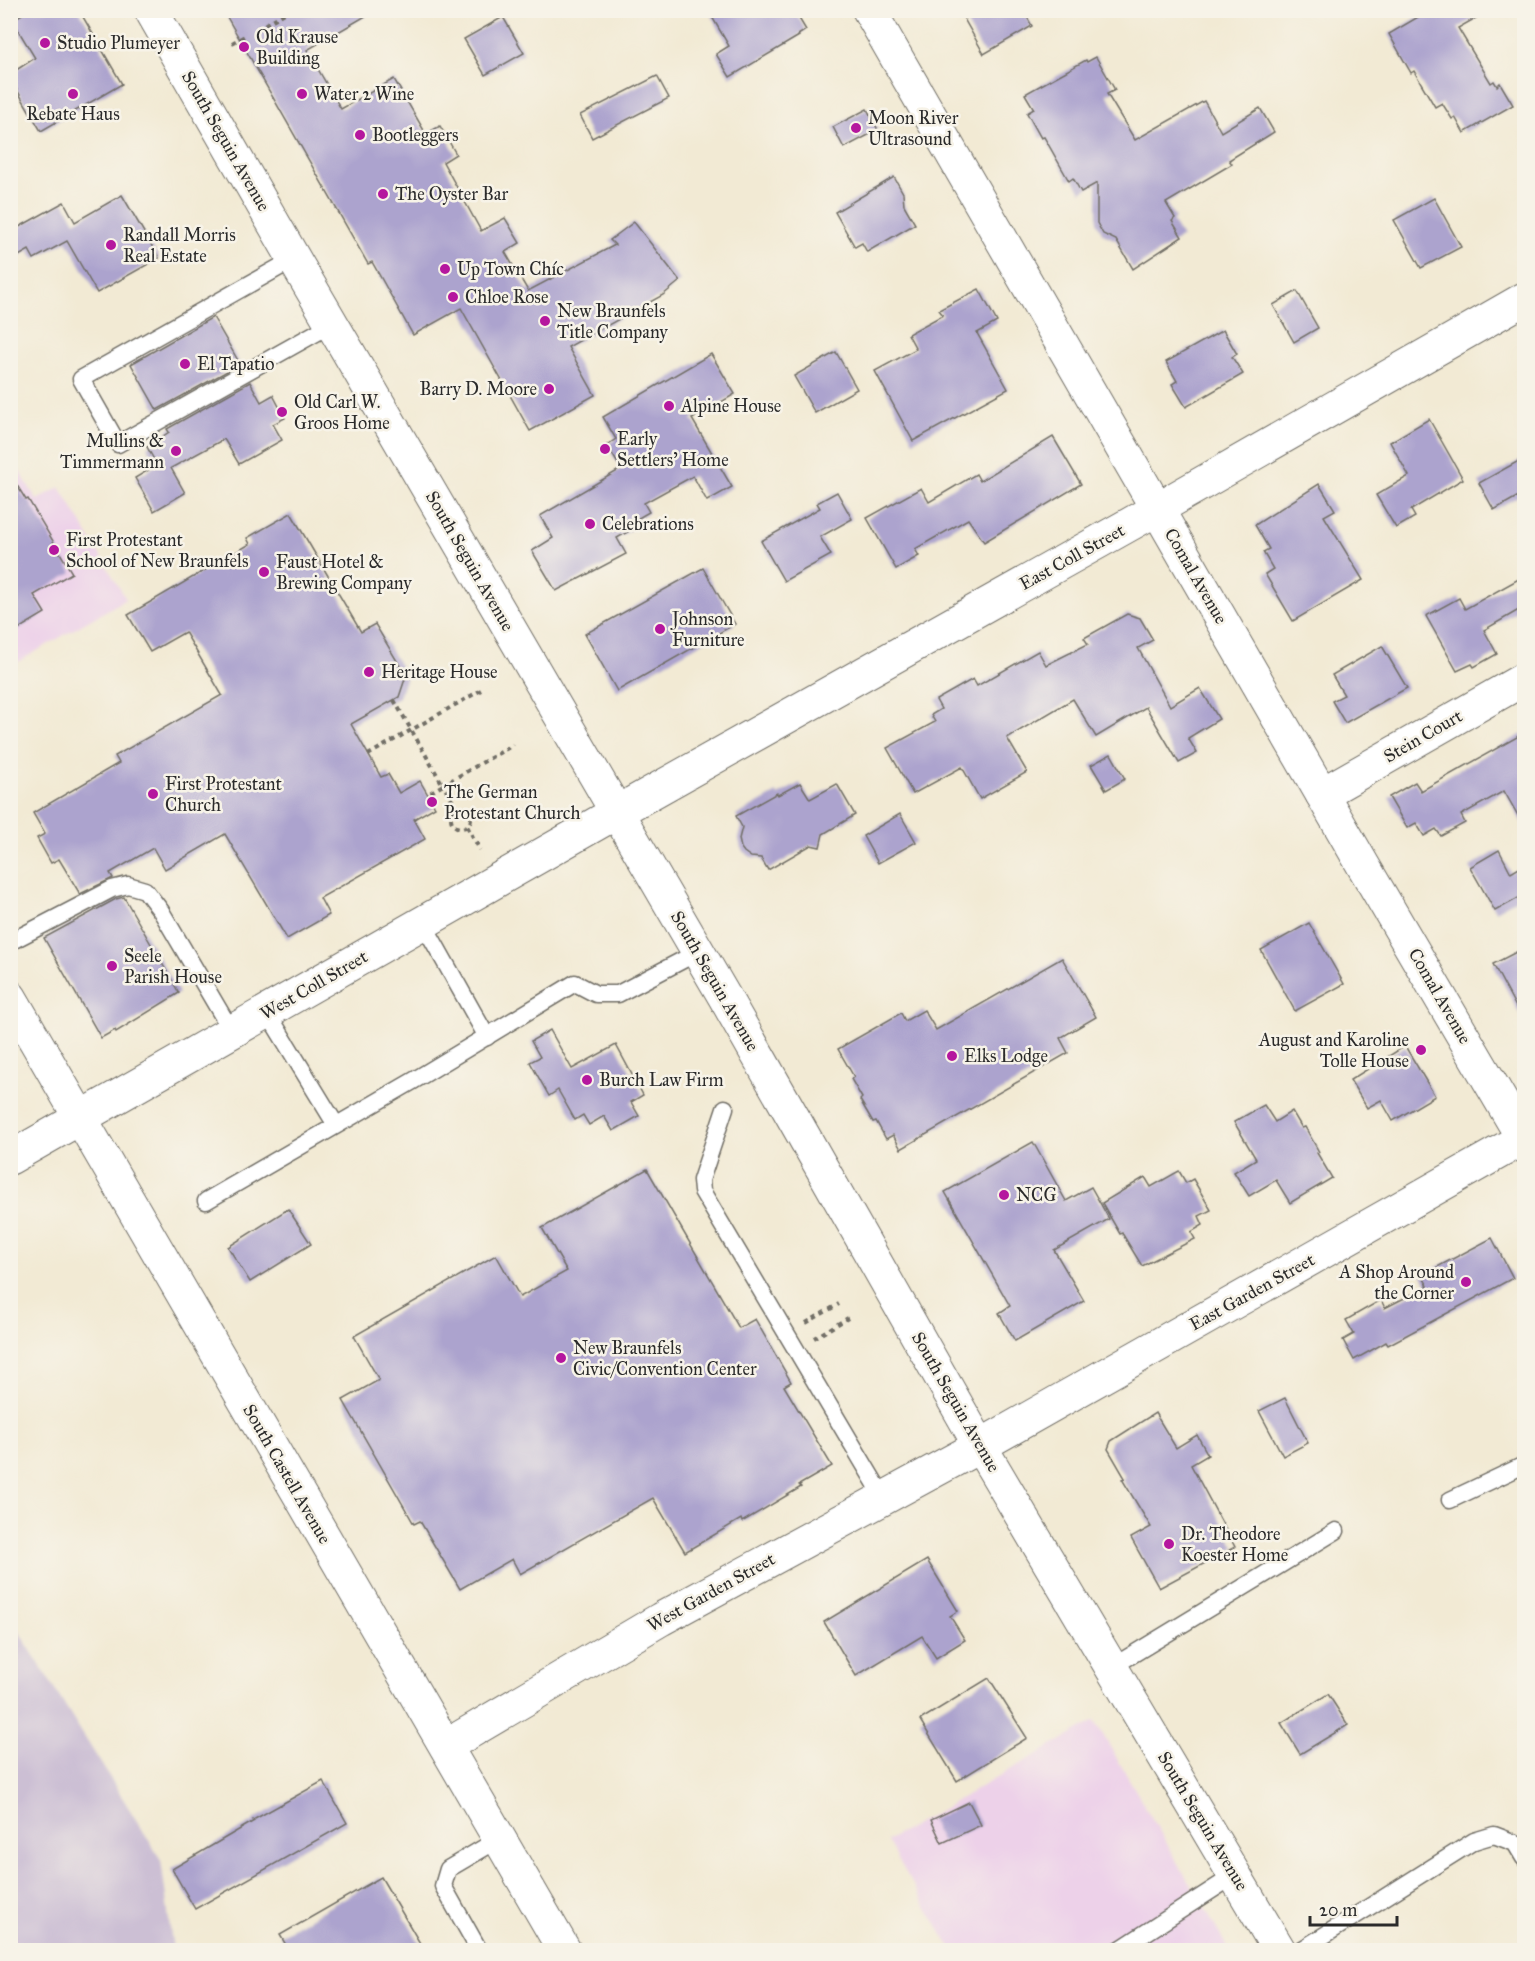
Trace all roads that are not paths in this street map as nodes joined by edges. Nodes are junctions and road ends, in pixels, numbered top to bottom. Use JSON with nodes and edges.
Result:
{"nodes":[{"id":1,"x":151,"y":10,"type":"edge"},
{"id":2,"x":869,"y":10,"type":"edge"},
{"id":3,"x":294,"y":259,"type":"junction"},
{"id":4,"x":1524,"y":299,"type":"edge"},
{"id":5,"x":332,"y":324,"type":"junction"},
{"id":6,"x":1157,"y":509,"type":"junction"},
{"id":7,"x":1524,"y":679,"type":"edge"},
{"id":8,"x":1322,"y":794,"type":"junction"},
{"id":9,"x":617,"y":812,"type":"junction"},
{"id":10,"x":423,"y":923,"type":"junction"},
{"id":11,"x":10,"y":942,"type":"edge"},
{"id":12,"x":698,"y":952,"type":"junction"},
{"id":13,"x":10,"y":997,"type":"edge"},
{"id":14,"x":267,"y":1012,"type":"junction"},
{"id":15,"x":232,"y":1032,"type":"junction"},
{"id":16,"x":487,"y":1037,"type":"junction"},
{"id":17,"x":725,"y":1108,"type":"dead end"},
{"id":18,"x":80,"y":1118,"type":"junction"},
{"id":19,"x":336,"y":1125,"type":"junction"},
{"id":20,"x":1524,"y":1139,"type":"edge"},
{"id":21,"x":10,"y":1158,"type":"edge"},
{"id":22,"x":206,"y":1200,"type":"dead end"},
{"id":23,"x":980,"y":1446,"type":"junction"},
{"id":24,"x":1524,"y":1465,"type":"edge"},
{"id":25,"x":884,"y":1498,"type":"junction"},
{"id":26,"x":1450,"y":1500,"type":"dead end"},
{"id":27,"x":1336,"y":1531,"type":"dead end"},
{"id":28,"x":1112,"y":1667,"type":"junction"},
{"id":29,"x":446,"y":1746,"type":"junction"},
{"id":30,"x":499,"y":1839,"type":"junction"},
{"id":31,"x":1524,"y":1858,"type":"edge"},
{"id":32,"x":1235,"y":1875,"type":"junction"},
{"id":33,"x":478,"y":1950,"type":"edge"},
{"id":34,"x":564,"y":1950,"type":"edge"},
{"id":35,"x":1119,"y":1950,"type":"edge"},
{"id":36,"x":1279,"y":1950,"type":"edge"},
{"id":37,"x":1301,"y":1950,"type":"edge"}],
"edges":[{"from":1,"to":3,"type":"street","name":"South Seguin Avenue"},
{"from":2,"to":6,"type":"street","name":"Comal Avenue"},
{"from":3,"to":5,"type":"street","name":"South Seguin Avenue"},
{"from":3,"to":5,"type":"lane"},
{"from":4,"to":6,"type":"street","name":"East Coll Street"},
{"from":5,"to":9,"type":"street","name":"South Seguin Avenue"},
{"from":6,"to":8,"type":"street","name":"Comal Avenue"},
{"from":6,"to":9,"type":"street","name":"East Coll Street"},
{"from":7,"to":8,"type":"street","name":"Stein Court"},
{"from":8,"to":20,"type":"street","name":"Comal Avenue"},
{"from":9,"to":10,"type":"street","name":"West Coll Street"},
{"from":9,"to":12,"type":"street","name":"South Seguin Avenue"},
{"from":10,"to":14,"type":"street","name":"West Coll Street"},
{"from":10,"to":16,"type":"lane"},
{"from":11,"to":15,"type":"lane"},
{"from":12,"to":16,"type":"lane"},
{"from":12,"to":23,"type":"street","name":"South Seguin Avenue"},
{"from":13,"to":18,"type":"street","name":"South Castell Avenue"},
{"from":14,"to":15,"type":"street","name":"West Coll Street"},
{"from":14,"to":19,"type":"lane"},
{"from":15,"to":18,"type":"street","name":"West Coll Street"},
{"from":16,"to":19,"type":"lane"},
{"from":17,"to":25,"type":"lane"},
{"from":18,"to":21,"type":"street","name":"West Coll Street"},
{"from":18,"to":29,"type":"street","name":"South Castell Avenue"},
{"from":19,"to":22,"type":"lane"},
{"from":20,"to":23,"type":"street","name":"East Garden Street"},
{"from":23,"to":25,"type":"street","name":"West Garden Street"},
{"from":23,"to":28,"type":"street","name":"South Seguin Avenue"},
{"from":24,"to":26,"type":"lane"},
{"from":25,"to":29,"type":"street","name":"West Garden Street"},
{"from":27,"to":28,"type":"lane"},
{"from":28,"to":32,"type":"street","name":"South Seguin Avenue"},
{"from":29,"to":30,"type":"street","name":"South Castell Avenue"},
{"from":30,"to":33,"type":"lane"},
{"from":30,"to":34,"type":"street","name":"South Castell Avenue"},
{"from":31,"to":37,"type":"lane"},
{"from":32,"to":35,"type":"lane"},
{"from":32,"to":36,"type":"street","name":"South Seguin Avenue"}]}
